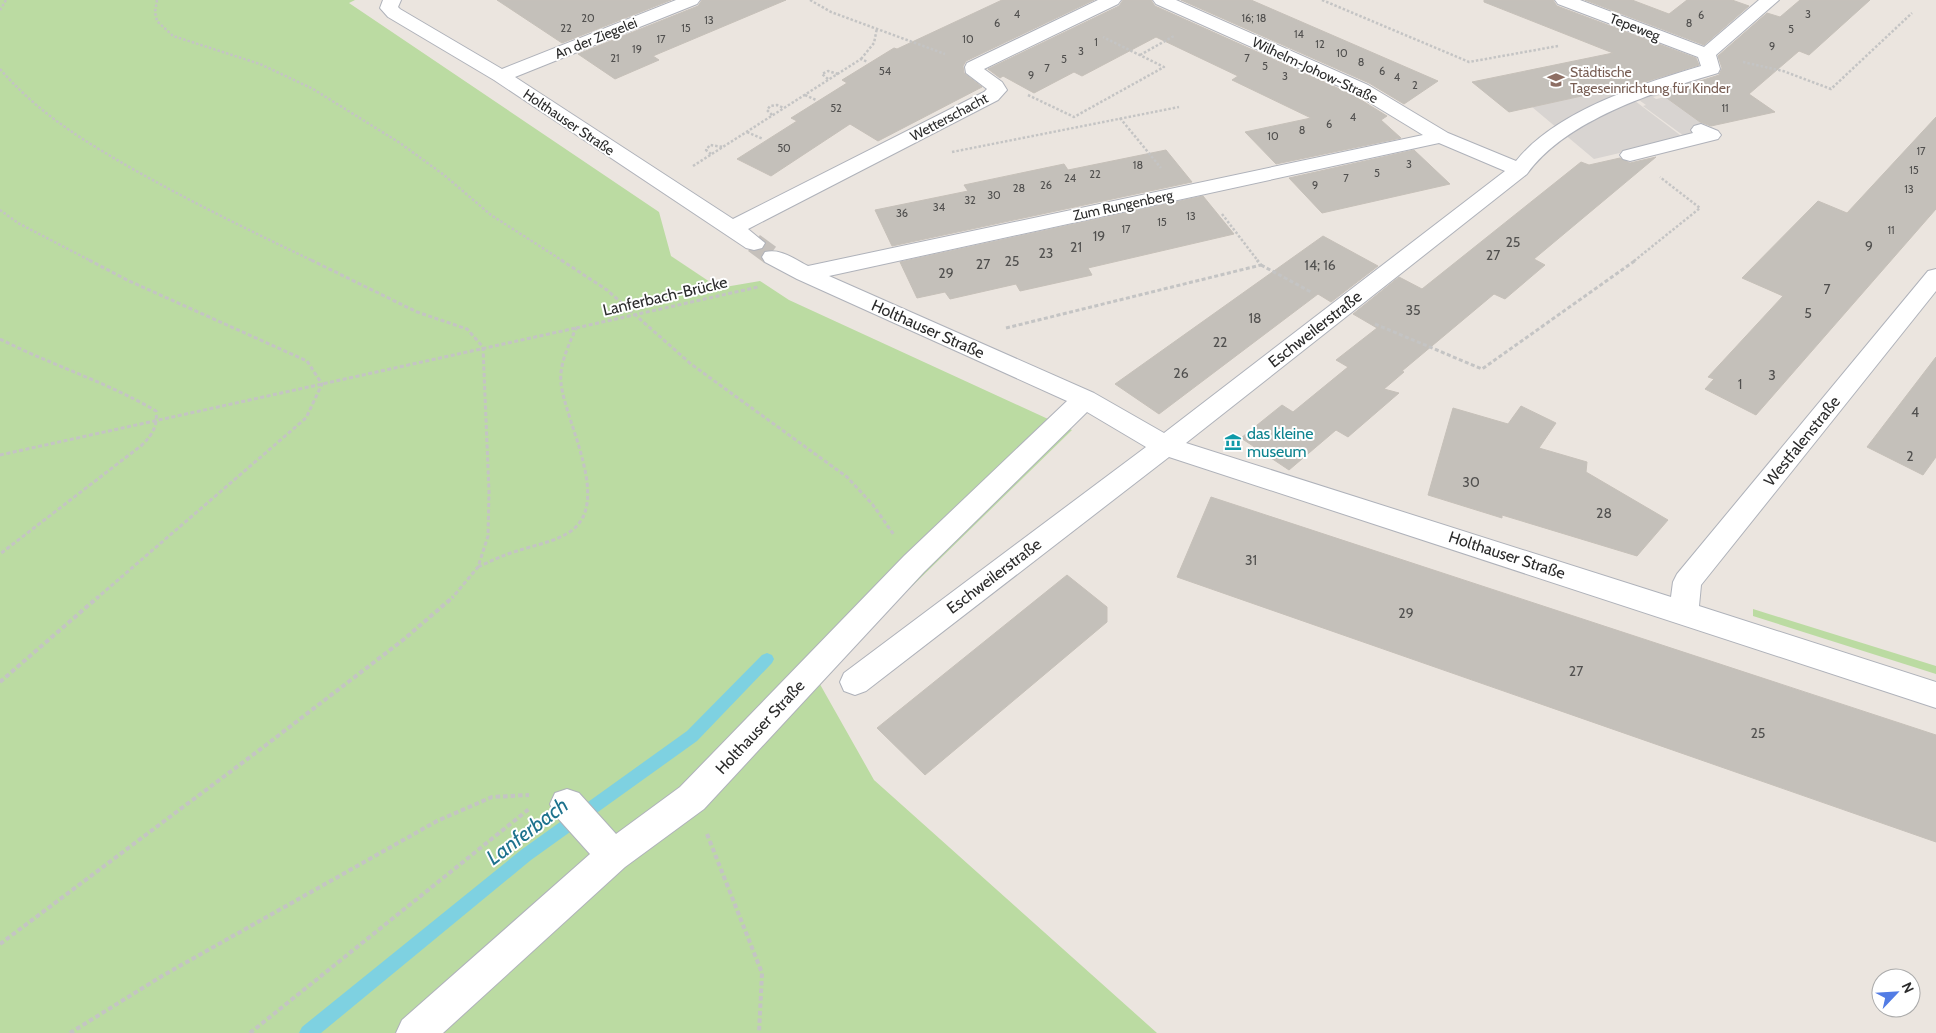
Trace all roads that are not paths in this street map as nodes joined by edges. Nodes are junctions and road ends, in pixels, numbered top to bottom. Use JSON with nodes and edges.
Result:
{"nodes":[{"id":1,"x":691,"y":0,"type":"edge"},
{"id":2,"x":1112,"y":0,"type":"edge"},
{"id":3,"x":1162,"y":0,"type":"edge"},
{"id":4,"x":1564,"y":0,"type":"edge"},
{"id":5,"x":1770,"y":0,"type":"edge"},
{"id":6,"x":391,"y":1,"type":"edge"},
{"id":7,"x":1706,"y":54,"type":"junction"},
{"id":8,"x":501,"y":76,"type":"junction"},
{"id":9,"x":1650,"y":89,"type":"junction"},
{"id":10,"x":1670,"y":100,"type":"dead end"},
{"id":11,"x":1701,"y":130,"type":"dead end"},
{"id":12,"x":1441,"y":137,"type":"junction"},
{"id":13,"x":1630,"y":155,"type":"road end"},
{"id":14,"x":1523,"y":165,"type":"junction"},
{"id":15,"x":733,"y":228,"type":"junction"},
{"id":16,"x":805,"y":274,"type":"junction"},
{"id":17,"x":1936,"y":276,"type":"edge"},
{"id":18,"x":1085,"y":399,"type":"junction"},
{"id":19,"x":1165,"y":446,"type":"junction"},
{"id":20,"x":1684,"y":612,"type":"junction"},
{"id":21,"x":856,"y":682,"type":"dead end"},
{"id":22,"x":1936,"y":695,"type":"edge"},
{"id":23,"x":558,"y":799,"type":"road end"},
{"id":24,"x":605,"y":847,"type":"junction"},
{"id":25,"x":415,"y":1033,"type":"edge"}],
"edges":[{"from":1,"to":8,"type":"street","name":"An der Ziegelei"},
{"from":2,"to":15,"type":"street","name":"Wetterschacht"},
{"from":3,"to":12,"type":"street","name":"Wilhelm-Johow-Straße"},
{"from":4,"to":7,"type":"street","name":"Tepeweg"},
{"from":5,"to":7,"type":"street"},
{"from":6,"to":8,"type":"street","name":"Holthauser Straße"},
{"from":7,"to":9,"type":"street","name":"Eschweilerstraße"},
{"from":8,"to":15,"type":"street","name":"Holthauser Straße"},
{"from":9,"to":10,"type":"street"},
{"from":9,"to":14,"type":"street","name":"Eschweilerstraße"},
{"from":11,"to":13,"type":"street"},
{"from":12,"to":14,"type":"street","name":"Wilhelm-Johow-Straße"},
{"from":12,"to":16,"type":"street","name":"Zum Rungenberg"},
{"from":14,"to":19,"type":"street","name":"Eschweilerstraße"},
{"from":15,"to":16,"type":"street","name":"Holthauser Straße"},
{"from":16,"to":18,"type":"street","name":"Holthauser Straße"},
{"from":17,"to":20,"type":"street","name":"Westfalenstraße"},
{"from":18,"to":19,"type":"street","name":"Holthauser Straße"},
{"from":18,"to":24,"type":"street","name":"Holthauser Straße"},
{"from":19,"to":20,"type":"street","name":"Holthauser Straße"},
{"from":19,"to":21,"type":"street","name":"Eschweilerstraße"},
{"from":20,"to":22,"type":"street","name":"Holthauser Straße"},
{"from":23,"to":24,"type":"street"},
{"from":24,"to":25,"type":"street","name":"Holthauser Straße"}]}
